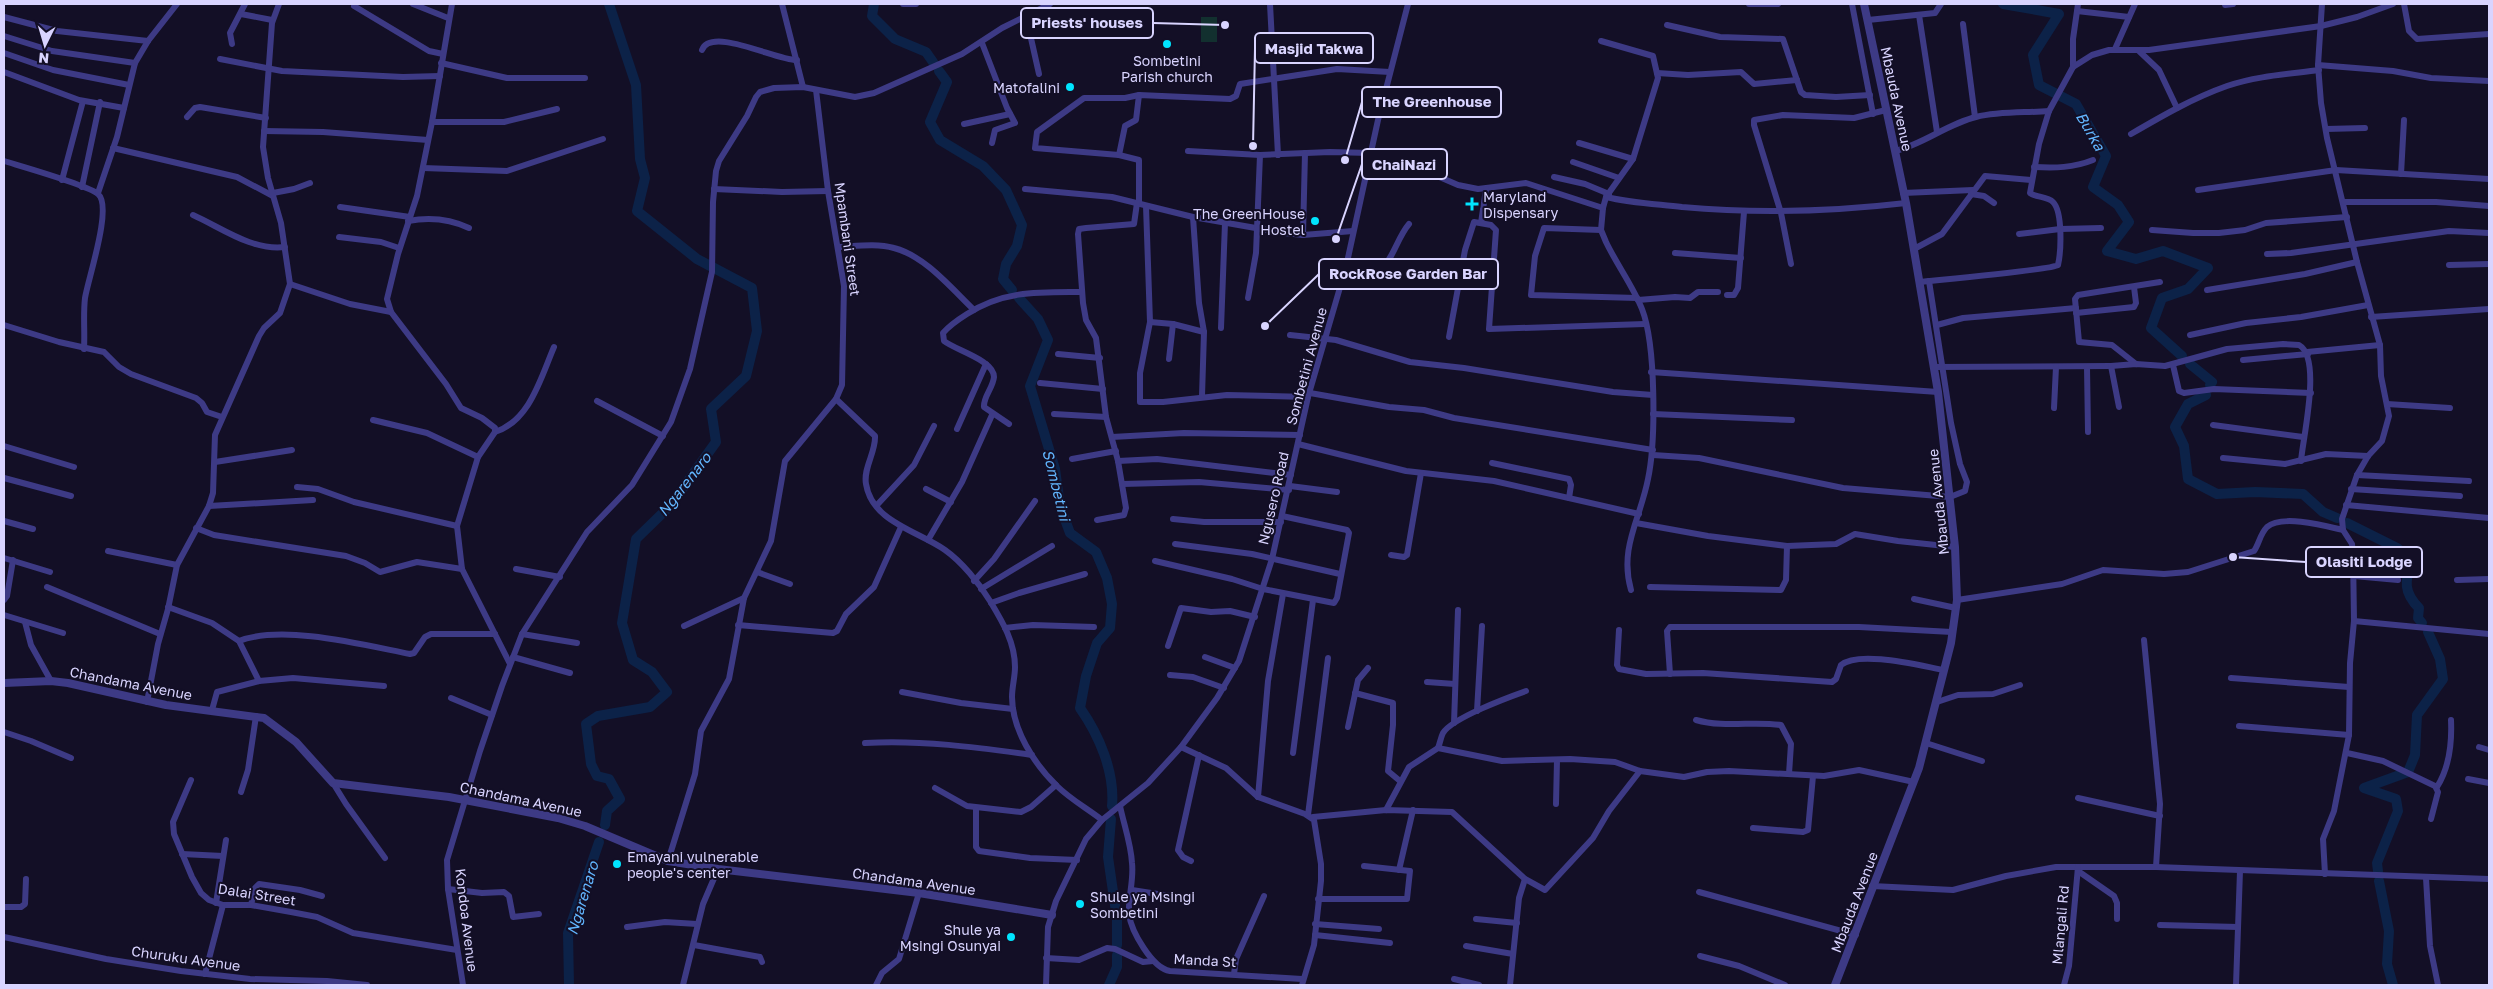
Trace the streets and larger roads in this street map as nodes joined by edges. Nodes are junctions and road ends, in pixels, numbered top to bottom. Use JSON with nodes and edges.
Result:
{"nodes":[{"id":1,"x":177,"y":4,"type":"edge"},
{"id":2,"x":245,"y":4,"type":"edge"},
{"id":3,"x":279,"y":4,"type":"edge"},
{"id":4,"x":413,"y":4,"type":"edge"},
{"id":5,"x":452,"y":4,"type":"edge"},
{"id":6,"x":782,"y":4,"type":"edge"},
{"id":7,"x":903,"y":4,"type":"edge"},
{"id":8,"x":916,"y":4,"type":"edge"},
{"id":9,"x":1050,"y":4,"type":"edge"},
{"id":10,"x":1270,"y":4,"type":"edge"},
{"id":11,"x":1408,"y":4,"type":"edge"},
{"id":12,"x":1749,"y":4,"type":"edge"},
{"id":13,"x":1778,"y":4,"type":"edge"},
{"id":14,"x":1852,"y":4,"type":"edge"},
{"id":15,"x":1864,"y":4,"type":"edge"},
{"id":16,"x":1941,"y":4,"type":"edge"},
{"id":17,"x":2078,"y":4,"type":"edge"},
{"id":18,"x":2135,"y":4,"type":"edge"},
{"id":19,"x":2233,"y":4,"type":"edge"},
{"id":20,"x":2322,"y":4,"type":"edge"},
{"id":21,"x":2393,"y":4,"type":"edge"},
{"id":22,"x":2404,"y":4,"type":"edge"},
{"id":23,"x":2225,"y":5,"type":"edge"},
{"id":24,"x":354,"y":6,"type":"dead end"},
{"id":25,"x":2077,"y":11,"type":"junction"},
{"id":26,"x":240,"y":14,"type":"junction"},
{"id":27,"x":1920,"y":15,"type":"junction"},
{"id":28,"x":1026,"y":16,"type":"junction"},
{"id":29,"x":4,"y":17,"type":"edge"},
{"id":30,"x":2129,"y":17,"type":"junction"},
{"id":31,"x":448,"y":18,"type":"junction"},
{"id":32,"x":272,"y":20,"type":"junction"},
{"id":33,"x":1868,"y":20,"type":"junction"},
{"id":34,"x":1963,"y":24,"type":"dead end"},
{"id":35,"x":1667,"y":25,"type":"dead end"},
{"id":36,"x":2321,"y":26,"type":"junction"},
{"id":37,"x":2489,"y":34,"type":"edge"},
{"id":38,"x":4,"y":36,"type":"edge"},
{"id":39,"x":148,"y":41,"type":"junction"},
{"id":40,"x":1601,"y":41,"type":"dead end"},
{"id":41,"x":982,"y":42,"type":"junction"},
{"id":42,"x":232,"y":44,"type":"dead end"},
{"id":43,"x":2115,"y":49,"type":"junction"},
{"id":44,"x":702,"y":50,"type":"dead end"},
{"id":45,"x":2139,"y":51,"type":"junction"},
{"id":46,"x":4,"y":53,"type":"edge"},
{"id":47,"x":443,"y":54,"type":"junction"},
{"id":48,"x":220,"y":59,"type":"dead end"},
{"id":49,"x":796,"y":60,"type":"junction"},
{"id":50,"x":135,"y":62,"type":"junction"},
{"id":51,"x":441,"y":63,"type":"junction"},
{"id":52,"x":267,"y":67,"type":"junction"},
{"id":53,"x":2073,"y":67,"type":"junction"},
{"id":54,"x":2318,"y":68,"type":"junction"},
{"id":55,"x":4,"y":72,"type":"edge"},
{"id":56,"x":1390,"y":72,"type":"junction"},
{"id":57,"x":1657,"y":73,"type":"junction"},
{"id":58,"x":1040,"y":74,"type":"dead end"},
{"id":59,"x":440,"y":76,"type":"junction"},
{"id":60,"x":585,"y":78,"type":"dead end"},
{"id":61,"x":1275,"y":78,"type":"junction"},
{"id":62,"x":1797,"y":80,"type":"junction"},
{"id":63,"x":2489,"y":81,"type":"edge"},
{"id":64,"x":129,"y":85,"type":"junction"},
{"id":65,"x":803,"y":87,"type":"junction"},
{"id":66,"x":816,"y":90,"type":"junction"},
{"id":67,"x":1139,"y":95,"type":"junction"},
{"id":68,"x":1870,"y":95,"type":"junction"},
{"id":69,"x":83,"y":101,"type":"junction"},
{"id":70,"x":100,"y":102,"type":"junction"},
{"id":71,"x":124,"y":108,"type":"junction"},
{"id":72,"x":2177,"y":108,"type":"junction"},
{"id":73,"x":557,"y":109,"type":"dead end"},
{"id":74,"x":1886,"y":110,"type":"junction"},
{"id":75,"x":2049,"y":111,"type":"junction"},
{"id":76,"x":1010,"y":114,"type":"junction"},
{"id":77,"x":1873,"y":114,"type":"junction"},
{"id":78,"x":187,"y":117,"type":"dead end"},
{"id":79,"x":1975,"y":117,"type":"junction"},
{"id":80,"x":266,"y":118,"type":"junction"},
{"id":81,"x":2404,"y":120,"type":"dead end"},
{"id":82,"x":432,"y":122,"type":"junction"},
{"id":83,"x":964,"y":124,"type":"dead end"},
{"id":84,"x":2365,"y":128,"type":"dead end"},
{"id":85,"x":2326,"y":129,"type":"junction"},
{"id":86,"x":264,"y":131,"type":"junction"},
{"id":87,"x":1937,"y":132,"type":"junction"},
{"id":88,"x":2131,"y":134,"type":"dead end"},
{"id":89,"x":603,"y":139,"type":"dead end"},
{"id":90,"x":428,"y":140,"type":"junction"},
{"id":91,"x":992,"y":143,"type":"dead end"},
{"id":92,"x":1579,"y":143,"type":"dead end"},
{"id":93,"x":113,"y":148,"type":"junction"},
{"id":94,"x":1188,"y":151,"type":"dead end"},
{"id":95,"x":1895,"y":152,"type":"junction"},
{"id":96,"x":1305,"y":153,"type":"junction"},
{"id":97,"x":1278,"y":154,"type":"junction"},
{"id":98,"x":1119,"y":155,"type":"junction"},
{"id":99,"x":1260,"y":155,"type":"junction"},
{"id":100,"x":1370,"y":156,"type":"junction"},
{"id":101,"x":1633,"y":159,"type":"junction"},
{"id":102,"x":2093,"y":160,"type":"dead end"},
{"id":103,"x":4,"y":161,"type":"edge"},
{"id":104,"x":1573,"y":162,"type":"dead end"},
{"id":105,"x":2034,"y":166,"type":"junction"},
{"id":106,"x":423,"y":168,"type":"junction"},
{"id":107,"x":2336,"y":170,"type":"junction"},
{"id":108,"x":2401,"y":174,"type":"junction"},
{"id":109,"x":1554,"y":177,"type":"dead end"},
{"id":110,"x":1619,"y":178,"type":"junction"},
{"id":111,"x":2489,"y":179,"type":"edge"},
{"id":112,"x":62,"y":180,"type":"junction"},
{"id":113,"x":2031,"y":180,"type":"junction"},
{"id":114,"x":310,"y":183,"type":"dead end"},
{"id":115,"x":82,"y":187,"type":"junction"},
{"id":116,"x":714,"y":189,"type":"junction"},
{"id":117,"x":1025,"y":189,"type":"dead end"},
{"id":118,"x":1486,"y":189,"type":"junction"},
{"id":119,"x":2198,"y":190,"type":"dead end"},
{"id":120,"x":828,"y":191,"type":"junction"},
{"id":121,"x":1972,"y":192,"type":"junction"},
{"id":122,"x":98,"y":193,"type":"junction"},
{"id":123,"x":1903,"y":193,"type":"junction"},
{"id":124,"x":273,"y":194,"type":"junction"},
{"id":125,"x":1608,"y":196,"type":"junction"},
{"id":126,"x":2344,"y":202,"type":"junction"},
{"id":127,"x":1906,"y":203,"type":"junction"},
{"id":128,"x":1994,"y":203,"type":"dead end"},
{"id":129,"x":1141,"y":204,"type":"junction"},
{"id":130,"x":2489,"y":206,"type":"edge"},
{"id":131,"x":340,"y":207,"type":"dead end"},
{"id":132,"x":1603,"y":208,"type":"junction"},
{"id":133,"x":1744,"y":212,"type":"junction"},
{"id":134,"x":1781,"y":213,"type":"junction"},
{"id":135,"x":193,"y":215,"type":"dead end"},
{"id":136,"x":1193,"y":216,"type":"junction"},
{"id":137,"x":2347,"y":217,"type":"junction"},
{"id":138,"x":409,"y":219,"type":"junction"},
{"id":139,"x":1225,"y":223,"type":"junction"},
{"id":140,"x":1481,"y":223,"type":"junction"},
{"id":141,"x":1409,"y":224,"type":"dead end"},
{"id":142,"x":469,"y":228,"type":"dead end"},
{"id":143,"x":2101,"y":228,"type":"dead end"},
{"id":144,"x":1256,"y":229,"type":"junction"},
{"id":145,"x":2060,"y":229,"type":"junction"},
{"id":146,"x":1601,"y":230,"type":"junction"},
{"id":147,"x":2152,"y":230,"type":"dead end"},
{"id":148,"x":1353,"y":231,"type":"junction"},
{"id":149,"x":2489,"y":233,"type":"edge"},
{"id":150,"x":2019,"y":234,"type":"dead end"},
{"id":151,"x":1303,"y":235,"type":"junction"},
{"id":152,"x":339,"y":237,"type":"dead end"},
{"id":153,"x":2353,"y":244,"type":"junction"},
{"id":154,"x":285,"y":247,"type":"junction"},
{"id":155,"x":839,"y":247,"type":"junction"},
{"id":156,"x":399,"y":248,"type":"junction"},
{"id":157,"x":1914,"y":249,"type":"junction"},
{"id":158,"x":1675,"y":253,"type":"dead end"},
{"id":159,"x":2267,"y":254,"type":"dead end"},
{"id":160,"x":1741,"y":258,"type":"junction"},
{"id":161,"x":2357,"y":262,"type":"junction"},
{"id":162,"x":1791,"y":264,"type":"dead end"},
{"id":163,"x":2489,"y":264,"type":"edge"},
{"id":164,"x":2449,"y":265,"type":"dead end"},
{"id":165,"x":1346,"y":267,"type":"junction"},
{"id":166,"x":1929,"y":281,"type":"junction"},
{"id":167,"x":1920,"y":282,"type":"junction"},
{"id":168,"x":2160,"y":282,"type":"dead end"},
{"id":169,"x":290,"y":284,"type":"junction"},
{"id":170,"x":2134,"y":287,"type":"junction"},
{"id":171,"x":2207,"y":290,"type":"dead end"},
{"id":172,"x":1082,"y":292,"type":"junction"},
{"id":173,"x":1718,"y":292,"type":"dead end"},
{"id":174,"x":1727,"y":295,"type":"dead end"},
{"id":175,"x":1248,"y":298,"type":"dead end"},
{"id":176,"x":1637,"y":299,"type":"junction"},
{"id":177,"x":2368,"y":305,"type":"junction"},
{"id":178,"x":2489,"y":309,"type":"edge"},
{"id":179,"x":974,"y":310,"type":"junction"},
{"id":180,"x":2076,"y":311,"type":"junction"},
{"id":181,"x":391,"y":312,"type":"junction"},
{"id":182,"x":2371,"y":317,"type":"junction"},
{"id":183,"x":1150,"y":322,"type":"junction"},
{"id":184,"x":1173,"y":324,"type":"junction"},
{"id":185,"x":1646,"y":324,"type":"junction"},
{"id":186,"x":4,"y":325,"type":"edge"},
{"id":187,"x":1937,"y":325,"type":"junction"},
{"id":188,"x":1222,"y":328,"type":"dead end"},
{"id":189,"x":1204,"y":332,"type":"junction"},
{"id":190,"x":1290,"y":335,"type":"dead end"},
{"id":191,"x":2190,"y":335,"type":"dead end"},
{"id":192,"x":1449,"y":337,"type":"dead end"},
{"id":193,"x":1325,"y":338,"type":"junction"},
{"id":194,"x":2380,"y":345,"type":"junction"},
{"id":195,"x":84,"y":348,"type":"junction"},
{"id":196,"x":554,"y":348,"type":"dead end"},
{"id":197,"x":2307,"y":353,"type":"junction"},
{"id":198,"x":1058,"y":354,"type":"dead end"},
{"id":199,"x":1100,"y":358,"type":"junction"},
{"id":200,"x":1169,"y":359,"type":"dead end"},
{"id":201,"x":2243,"y":360,"type":"dead end"},
{"id":202,"x":986,"y":364,"type":"junction"},
{"id":203,"x":2136,"y":364,"type":"junction"},
{"id":204,"x":2172,"y":365,"type":"junction"},
{"id":205,"x":2111,"y":366,"type":"junction"},
{"id":206,"x":1934,"y":367,"type":"junction"},
{"id":207,"x":1944,"y":367,"type":"junction"},
{"id":208,"x":2056,"y":367,"type":"junction"},
{"id":209,"x":2087,"y":367,"type":"junction"},
{"id":210,"x":1651,"y":372,"type":"junction"},
{"id":211,"x":1040,"y":383,"type":"dead end"},
{"id":212,"x":1103,"y":389,"type":"junction"},
{"id":213,"x":1938,"y":392,"type":"junction"},
{"id":214,"x":2311,"y":393,"type":"junction"},
{"id":215,"x":1309,"y":395,"type":"junction"},
{"id":216,"x":1653,"y":395,"type":"junction"},
{"id":217,"x":1202,"y":396,"type":"junction"},
{"id":218,"x":836,"y":399,"type":"junction"},
{"id":219,"x":597,"y":402,"type":"dead end"},
{"id":220,"x":2388,"y":404,"type":"junction"},
{"id":221,"x":2119,"y":407,"type":"dead end"},
{"id":222,"x":2054,"y":408,"type":"dead end"},
{"id":223,"x":2450,"y":408,"type":"dead end"},
{"id":224,"x":1054,"y":414,"type":"dead end"},
{"id":225,"x":1653,"y":414,"type":"junction"},
{"id":226,"x":992,"y":415,"type":"junction"},
{"id":227,"x":222,"y":417,"type":"junction"},
{"id":228,"x":1106,"y":417,"type":"junction"},
{"id":229,"x":372,"y":420,"type":"dead end"},
{"id":230,"x":1792,"y":420,"type":"dead end"},
{"id":231,"x":1009,"y":424,"type":"dead end"},
{"id":232,"x":2214,"y":425,"type":"dead end"},
{"id":233,"x":934,"y":426,"type":"dead end"},
{"id":234,"x":957,"y":429,"type":"dead end"},
{"id":235,"x":496,"y":432,"type":"junction"},
{"id":236,"x":2088,"y":432,"type":"dead end"},
{"id":237,"x":1300,"y":435,"type":"junction"},
{"id":238,"x":663,"y":436,"type":"junction"},
{"id":239,"x":1112,"y":437,"type":"junction"},
{"id":240,"x":2303,"y":437,"type":"junction"},
{"id":241,"x":1298,"y":444,"type":"junction"},
{"id":242,"x":4,"y":446,"type":"edge"},
{"id":243,"x":292,"y":450,"type":"dead end"},
{"id":244,"x":1116,"y":451,"type":"junction"},
{"id":245,"x":1653,"y":453,"type":"junction"},
{"id":246,"x":2368,"y":456,"type":"junction"},
{"id":247,"x":478,"y":457,"type":"junction"},
{"id":248,"x":1072,"y":458,"type":"dead end"},
{"id":249,"x":2223,"y":458,"type":"dead end"},
{"id":250,"x":1118,"y":461,"type":"junction"},
{"id":251,"x":2301,"y":461,"type":"junction"},
{"id":252,"x":215,"y":462,"type":"junction"},
{"id":253,"x":1492,"y":463,"type":"dead end"},
{"id":254,"x":74,"y":467,"type":"dead end"},
{"id":255,"x":1421,"y":473,"type":"junction"},
{"id":256,"x":1291,"y":475,"type":"junction"},
{"id":257,"x":2357,"y":475,"type":"junction"},
{"id":258,"x":4,"y":478,"type":"edge"},
{"id":259,"x":2469,"y":481,"type":"dead end"},
{"id":260,"x":1122,"y":484,"type":"junction"},
{"id":261,"x":297,"y":487,"type":"dead end"},
{"id":262,"x":1289,"y":488,"type":"junction"},
{"id":263,"x":926,"y":489,"type":"dead end"},
{"id":264,"x":2351,"y":490,"type":"junction"},
{"id":265,"x":1337,"y":492,"type":"dead end"},
{"id":266,"x":70,"y":496,"type":"dead end"},
{"id":267,"x":2460,"y":496,"type":"dead end"},
{"id":268,"x":1950,"y":497,"type":"junction"},
{"id":269,"x":1568,"y":498,"type":"junction"},
{"id":270,"x":313,"y":500,"type":"dead end"},
{"id":271,"x":1035,"y":501,"type":"dead end"},
{"id":272,"x":951,"y":502,"type":"junction"},
{"id":273,"x":877,"y":505,"type":"junction"},
{"id":274,"x":2346,"y":505,"type":"junction"},
{"id":275,"x":209,"y":506,"type":"junction"},
{"id":276,"x":1639,"y":514,"type":"junction"},
{"id":277,"x":2489,"y":518,"type":"edge"},
{"id":278,"x":1173,"y":519,"type":"dead end"},
{"id":279,"x":1282,"y":519,"type":"junction"},
{"id":280,"x":1097,"y":520,"type":"dead end"},
{"id":281,"x":4,"y":521,"type":"edge"},
{"id":282,"x":1636,"y":523,"type":"junction"},
{"id":283,"x":456,"y":526,"type":"junction"},
{"id":284,"x":901,"y":527,"type":"junction"},
{"id":285,"x":196,"y":528,"type":"junction"},
{"id":286,"x":33,"y":529,"type":"dead end"},
{"id":287,"x":2343,"y":530,"type":"junction"},
{"id":288,"x":928,"y":540,"type":"junction"},
{"id":289,"x":1174,"y":544,"type":"dead end"},
{"id":290,"x":1052,"y":546,"type":"dead end"},
{"id":291,"x":1787,"y":546,"type":"junction"},
{"id":292,"x":1956,"y":547,"type":"junction"},
{"id":293,"x":108,"y":551,"type":"dead end"},
{"id":294,"x":1391,"y":555,"type":"dead end"},
{"id":295,"x":4,"y":558,"type":"edge"},
{"id":296,"x":1272,"y":558,"type":"junction"},
{"id":297,"x":13,"y":560,"type":"junction"},
{"id":298,"x":1155,"y":561,"type":"dead end"},
{"id":299,"x":177,"y":565,"type":"junction"},
{"id":300,"x":462,"y":569,"type":"junction"},
{"id":301,"x":516,"y":569,"type":"dead end"},
{"id":302,"x":50,"y":572,"type":"dead end"},
{"id":303,"x":758,"y":572,"type":"junction"},
{"id":304,"x":1085,"y":574,"type":"dead end"},
{"id":305,"x":1340,"y":574,"type":"junction"},
{"id":306,"x":2354,"y":576,"type":"junction"},
{"id":307,"x":560,"y":577,"type":"junction"},
{"id":308,"x":2489,"y":579,"type":"edge"},
{"id":309,"x":2398,"y":580,"type":"dead end"},
{"id":310,"x":2457,"y":580,"type":"dead end"},
{"id":311,"x":974,"y":581,"type":"junction"},
{"id":312,"x":790,"y":584,"type":"dead end"},
{"id":313,"x":47,"y":587,"type":"dead end"},
{"id":314,"x":1650,"y":587,"type":"dead end"},
{"id":315,"x":980,"y":589,"type":"junction"},
{"id":316,"x":1263,"y":589,"type":"junction"},
{"id":317,"x":1630,"y":590,"type":"dead end"},
{"id":318,"x":1283,"y":594,"type":"junction"},
{"id":319,"x":744,"y":598,"type":"junction"},
{"id":320,"x":1914,"y":599,"type":"dead end"},
{"id":321,"x":4,"y":600,"type":"edge"},
{"id":322,"x":1313,"y":600,"type":"junction"},
{"id":323,"x":991,"y":603,"type":"junction"},
{"id":324,"x":1956,"y":604,"type":"junction"},
{"id":325,"x":168,"y":607,"type":"junction"},
{"id":326,"x":1458,"y":610,"type":"dead end"},
{"id":327,"x":4,"y":615,"type":"edge"},
{"id":328,"x":1255,"y":617,"type":"junction"},
{"id":329,"x":2354,"y":621,"type":"junction"},
{"id":330,"x":25,"y":622,"type":"junction"},
{"id":331,"x":738,"y":625,"type":"junction"},
{"id":332,"x":684,"y":626,"type":"dead end"},
{"id":333,"x":1482,"y":626,"type":"dead end"},
{"id":334,"x":1094,"y":627,"type":"dead end"},
{"id":335,"x":1005,"y":628,"type":"junction"},
{"id":336,"x":1619,"y":630,"type":"dead end"},
{"id":337,"x":1952,"y":632,"type":"junction"},
{"id":338,"x":62,"y":633,"type":"dead end"},
{"id":339,"x":160,"y":634,"type":"junction"},
{"id":340,"x":495,"y":634,"type":"junction"},
{"id":341,"x":522,"y":634,"type":"junction"},
{"id":342,"x":2489,"y":634,"type":"edge"},
{"id":343,"x":2144,"y":640,"type":"dead end"},
{"id":344,"x":238,"y":642,"type":"junction"},
{"id":345,"x":577,"y":643,"type":"dead end"},
{"id":346,"x":1168,"y":646,"type":"dead end"},
{"id":347,"x":513,"y":657,"type":"junction"},
{"id":348,"x":1205,"y":657,"type":"dead end"},
{"id":349,"x":1328,"y":658,"type":"dead end"},
{"id":350,"x":510,"y":664,"type":"junction"},
{"id":351,"x":1235,"y":668,"type":"junction"},
{"id":352,"x":1368,"y":668,"type":"dead end"},
{"id":353,"x":1944,"y":670,"type":"junction"},
{"id":354,"x":570,"y":673,"type":"dead end"},
{"id":355,"x":1670,"y":674,"type":"junction"},
{"id":356,"x":1170,"y":675,"type":"dead end"},
{"id":357,"x":2231,"y":678,"type":"dead end"},
{"id":358,"x":51,"y":681,"type":"junction"},
{"id":359,"x":260,"y":682,"type":"junction"},
{"id":360,"x":1427,"y":682,"type":"dead end"},
{"id":361,"x":4,"y":683,"type":"edge"},
{"id":362,"x":1455,"y":684,"type":"junction"},
{"id":363,"x":2020,"y":685,"type":"dead end"},
{"id":364,"x":384,"y":686,"type":"dead end"},
{"id":365,"x":1224,"y":688,"type":"junction"},
{"id":366,"x":2350,"y":688,"type":"junction"},
{"id":367,"x":1526,"y":691,"type":"dead end"},
{"id":368,"x":902,"y":692,"type":"dead end"},
{"id":369,"x":1355,"y":693,"type":"junction"},
{"id":370,"x":451,"y":698,"type":"dead end"},
{"id":371,"x":147,"y":702,"type":"junction"},
{"id":372,"x":1936,"y":702,"type":"junction"},
{"id":373,"x":1013,"y":709,"type":"junction"},
{"id":374,"x":212,"y":710,"type":"junction"},
{"id":375,"x":1477,"y":710,"type":"junction"},
{"id":376,"x":492,"y":715,"type":"junction"},
{"id":377,"x":256,"y":716,"type":"junction"},
{"id":378,"x":1696,"y":720,"type":"dead end"},
{"id":379,"x":2451,"y":720,"type":"dead end"},
{"id":380,"x":1454,"y":724,"type":"junction"},
{"id":381,"x":2239,"y":726,"type":"dead end"},
{"id":382,"x":1348,"y":727,"type":"dead end"},
{"id":383,"x":4,"y":732,"type":"edge"},
{"id":384,"x":2349,"y":735,"type":"junction"},
{"id":385,"x":865,"y":743,"type":"dead end"},
{"id":386,"x":1926,"y":743,"type":"junction"},
{"id":387,"x":1181,"y":747,"type":"junction"},
{"id":388,"x":2479,"y":747,"type":"dead end"},
{"id":389,"x":1438,"y":748,"type":"junction"},
{"id":390,"x":2489,"y":750,"type":"edge"},
{"id":391,"x":1293,"y":753,"type":"dead end"},
{"id":392,"x":2347,"y":753,"type":"junction"},
{"id":393,"x":1032,"y":755,"type":"junction"},
{"id":394,"x":1199,"y":755,"type":"junction"},
{"id":395,"x":71,"y":758,"type":"dead end"},
{"id":396,"x":1557,"y":760,"type":"junction"},
{"id":397,"x":1982,"y":761,"type":"dead end"},
{"id":398,"x":1640,"y":771,"type":"junction"},
{"id":399,"x":1789,"y":774,"type":"junction"},
{"id":400,"x":1813,"y":776,"type":"junction"},
{"id":401,"x":2468,"y":779,"type":"dead end"},
{"id":402,"x":191,"y":780,"type":"dead end"},
{"id":403,"x":1400,"y":780,"type":"junction"},
{"id":404,"x":1914,"y":782,"type":"junction"},
{"id":405,"x":333,"y":783,"type":"junction"},
{"id":406,"x":2489,"y":783,"type":"edge"},
{"id":407,"x":1056,"y":785,"type":"junction"},
{"id":408,"x":935,"y":788,"type":"dead end"},
{"id":409,"x":2437,"y":788,"type":"junction"},
{"id":410,"x":242,"y":792,"type":"dead end"},
{"id":411,"x":1258,"y":797,"type":"junction"},
{"id":412,"x":2078,"y":798,"type":"dead end"},
{"id":413,"x":466,"y":801,"type":"junction"},
{"id":414,"x":1556,"y":804,"type":"dead end"},
{"id":415,"x":1120,"y":806,"type":"junction"},
{"id":416,"x":976,"y":809,"type":"junction"},
{"id":417,"x":1386,"y":810,"type":"junction"},
{"id":418,"x":1413,"y":810,"type":"junction"},
{"id":419,"x":1310,"y":816,"type":"junction"},
{"id":420,"x":2160,"y":816,"type":"junction"},
{"id":421,"x":2431,"y":819,"type":"dead end"},
{"id":422,"x":1102,"y":820,"type":"junction"},
{"id":423,"x":1753,"y":828,"type":"dead end"},
{"id":424,"x":226,"y":840,"type":"dead end"},
{"id":425,"x":182,"y":854,"type":"junction"},
{"id":426,"x":223,"y":856,"type":"junction"},
{"id":427,"x":385,"y":858,"type":"dead end"},
{"id":428,"x":1077,"y":860,"type":"junction"},
{"id":429,"x":668,"y":861,"type":"junction"},
{"id":430,"x":1190,"y":861,"type":"dead end"},
{"id":431,"x":1364,"y":866,"type":"dead end"},
{"id":432,"x":2156,"y":867,"type":"junction"},
{"id":433,"x":718,"y":869,"type":"junction"},
{"id":434,"x":2078,"y":869,"type":"junction"},
{"id":435,"x":1399,"y":870,"type":"junction"},
{"id":436,"x":2240,"y":871,"type":"junction"},
{"id":437,"x":2325,"y":874,"type":"junction"},
{"id":438,"x":2426,"y":878,"type":"junction"},
{"id":439,"x":26,"y":879,"type":"dead end"},
{"id":440,"x":1525,"y":879,"type":"junction"},
{"id":441,"x":2489,"y":879,"type":"edge"},
{"id":442,"x":1872,"y":886,"type":"junction"},
{"id":443,"x":448,"y":889,"type":"junction"},
{"id":444,"x":1132,"y":890,"type":"junction"},
{"id":445,"x":919,"y":892,"type":"junction"},
{"id":446,"x":1699,"y":892,"type":"dead end"},
{"id":447,"x":322,"y":896,"type":"dead end"},
{"id":448,"x":1264,"y":896,"type":"dead end"},
{"id":449,"x":1182,"y":898,"type":"dead end"},
{"id":450,"x":1318,"y":899,"type":"junction"},
{"id":451,"x":216,"y":903,"type":"junction"},
{"id":452,"x":223,"y":905,"type":"junction"},
{"id":453,"x":251,"y":906,"type":"junction"},
{"id":454,"x":4,"y":907,"type":"edge"},
{"id":455,"x":539,"y":914,"type":"dead end"},
{"id":456,"x":1052,"y":915,"type":"junction"},
{"id":457,"x":1476,"y":919,"type":"dead end"},
{"id":458,"x":2117,"y":919,"type":"dead end"},
{"id":459,"x":697,"y":924,"type":"junction"},
{"id":460,"x":1315,"y":924,"type":"junction"},
{"id":461,"x":1517,"y":924,"type":"junction"},
{"id":462,"x":2160,"y":925,"type":"dead end"},
{"id":463,"x":627,"y":927,"type":"dead end"},
{"id":464,"x":2238,"y":927,"type":"junction"},
{"id":465,"x":1379,"y":929,"type":"dead end"},
{"id":466,"x":1315,"y":935,"type":"junction"},
{"id":467,"x":1856,"y":935,"type":"junction"},
{"id":468,"x":4,"y":937,"type":"edge"},
{"id":469,"x":1390,"y":943,"type":"dead end"},
{"id":470,"x":694,"y":945,"type":"junction"},
{"id":471,"x":1466,"y":946,"type":"dead end"},
{"id":472,"x":457,"y":950,"type":"junction"},
{"id":473,"x":1513,"y":954,"type":"junction"},
{"id":474,"x":1700,"y":956,"type":"dead end"},
{"id":475,"x":1046,"y":958,"type":"junction"},
{"id":476,"x":1153,"y":961,"type":"junction"},
{"id":477,"x":762,"y":962,"type":"dead end"},
{"id":478,"x":205,"y":974,"type":"junction"},
{"id":479,"x":1234,"y":974,"type":"junction"},
{"id":480,"x":1454,"y":979,"type":"dead end"},
{"id":481,"x":1302,"y":982,"type":"edge"},
{"id":482,"x":1769,"y":982,"type":"edge"},
{"id":483,"x":367,"y":985,"type":"edge"},
{"id":484,"x":463,"y":985,"type":"edge"},
{"id":485,"x":683,"y":985,"type":"edge"},
{"id":486,"x":876,"y":985,"type":"edge"},
{"id":487,"x":1046,"y":985,"type":"edge"},
{"id":488,"x":1479,"y":985,"type":"edge"},
{"id":489,"x":1510,"y":985,"type":"edge"},
{"id":490,"x":1785,"y":985,"type":"edge"},
{"id":491,"x":1835,"y":985,"type":"edge"},
{"id":492,"x":2064,"y":985,"type":"edge"},
{"id":493,"x":2236,"y":985,"type":"edge"},
{"id":494,"x":2438,"y":985,"type":"edge"}],
"edges":[{"from":1,"to":39,"type":"street"},
{"from":2,"to":26,"type":"street"},
{"from":3,"to":32,"type":"street"},
{"from":4,"to":31,"type":"street"},
{"from":5,"to":31,"type":"street"},
{"from":6,"to":49,"type":"street"},
{"from":7,"to":8,"type":"street"},
{"from":9,"to":28,"type":"street","name":"Kondoa Avenue"},
{"from":10,"to":61,"type":"street"},
{"from":11,"to":56,"type":"street","name":"Sombetini Avenue"},
{"from":12,"to":13,"type":"street"},
{"from":14,"to":68,"type":"street"},
{"from":15,"to":33,"type":"street","name":"Mbauda Avenue"},
{"from":16,"to":27,"type":"street"},
{"from":17,"to":25,"type":"street"},
{"from":18,"to":30,"type":"street"},
{"from":19,"to":23,"type":"street"},
{"from":20,"to":36,"type":"street"},
{"from":21,"to":36,"type":"street"},
{"from":22,"to":37,"type":"street"},
{"from":24,"to":47,"type":"street"},
{"from":25,"to":30,"type":"street"},
{"from":25,"to":53,"type":"street"},
{"from":26,"to":32,"type":"street"},
{"from":26,"to":42,"type":"street"},
{"from":27,"to":33,"type":"street"},
{"from":27,"to":87,"type":"street"},
{"from":28,"to":41,"type":"street","name":"Kondoa Avenue"},
{"from":28,"to":58,"type":"street"},
{"from":29,"to":39,"type":"street"},
{"from":30,"to":43,"type":"street"},
{"from":31,"to":47,"type":"street"},
{"from":32,"to":52,"type":"street"},
{"from":33,"to":74,"type":"street","name":"Mbauda Avenue"},
{"from":34,"to":79,"type":"street"},
{"from":35,"to":62,"type":"street"},
{"from":36,"to":45,"type":"street"},
{"from":36,"to":54,"type":"street"},
{"from":38,"to":50,"type":"street"},
{"from":39,"to":50,"type":"street"},
{"from":40,"to":57,"type":"street"},
{"from":41,"to":66,"type":"street","name":"Kondoa Avenue"},
{"from":41,"to":76,"type":"street"},
{"from":43,"to":45,"type":"street"},
{"from":43,"to":53,"type":"street"},
{"from":44,"to":49,"type":"street"},
{"from":45,"to":72,"type":"street"},
{"from":46,"to":64,"type":"street"},
{"from":47,"to":51,"type":"street"},
{"from":48,"to":52,"type":"street"},
{"from":49,"to":65,"type":"street"},
{"from":50,"to":64,"type":"street"},
{"from":51,"to":59,"type":"street"},
{"from":51,"to":60,"type":"street"},
{"from":52,"to":59,"type":"street"},
{"from":52,"to":80,"type":"street"},
{"from":53,"to":75,"type":"street"},
{"from":54,"to":63,"type":"street"},
{"from":54,"to":72,"type":"street"},
{"from":54,"to":85,"type":"street"},
{"from":55,"to":69,"type":"street"},
{"from":56,"to":61,"type":"street"},
{"from":56,"to":100,"type":"street","name":"Sombetini Avenue"},
{"from":57,"to":62,"type":"street"},
{"from":57,"to":101,"type":"street"},
{"from":59,"to":82,"type":"street"},
{"from":61,"to":67,"type":"street"},
{"from":61,"to":97,"type":"street"},
{"from":62,"to":68,"type":"street"},
{"from":64,"to":71,"type":"street"},
{"from":65,"to":66,"type":"street","name":"Kondoa Avenue"},
{"from":65,"to":116,"type":"street","name":"Kondoa Avenue"},
{"from":66,"to":120,"type":"street","name":"Mpambani Street"},
{"from":67,"to":98,"type":"street"},
{"from":67,"to":98,"type":"street"},
{"from":68,"to":77,"type":"street"},
{"from":69,"to":70,"type":"street"},
{"from":69,"to":112,"type":"street"},
{"from":70,"to":71,"type":"street"},
{"from":70,"to":115,"type":"street"},
{"from":71,"to":93,"type":"street"},
{"from":72,"to":88,"type":"street"},
{"from":73,"to":82,"type":"street"},
{"from":74,"to":77,"type":"street"},
{"from":74,"to":95,"type":"street","name":"Mbauda Avenue"},
{"from":75,"to":79,"type":"street"},
{"from":75,"to":105,"type":"street"},
{"from":76,"to":83,"type":"street"},
{"from":76,"to":91,"type":"street"},
{"from":77,"to":134,"type":"street"},
{"from":78,"to":80,"type":"street"},
{"from":79,"to":87,"type":"street"},
{"from":80,"to":86,"type":"street"},
{"from":81,"to":108,"type":"street"},
{"from":82,"to":90,"type":"street"},
{"from":84,"to":85,"type":"street"},
{"from":85,"to":107,"type":"street"},
{"from":86,"to":90,"type":"street"},
{"from":86,"to":124,"type":"street"},
{"from":87,"to":95,"type":"street"},
{"from":89,"to":106,"type":"street"},
{"from":90,"to":106,"type":"street"},
{"from":92,"to":101,"type":"street"},
{"from":93,"to":122,"type":"street"},
{"from":93,"to":124,"type":"street"},
{"from":94,"to":99,"type":"street"},
{"from":95,"to":123,"type":"street","name":"Mbauda Avenue"},
{"from":96,"to":97,"type":"street"},
{"from":96,"to":100,"type":"street"},
{"from":96,"to":151,"type":"street"},
{"from":97,"to":99,"type":"street"},
{"from":98,"to":129,"type":"street"},
{"from":99,"to":144,"type":"street"},
{"from":100,"to":118,"type":"street"},
{"from":100,"to":148,"type":"street","name":"Sombetini Avenue"},
{"from":101,"to":110,"type":"street"},
{"from":102,"to":105,"type":"street"},
{"from":103,"to":112,"type":"street"},
{"from":104,"to":110,"type":"street"},
{"from":105,"to":113,"type":"street"},
{"from":106,"to":138,"type":"street"},
{"from":107,"to":108,"type":"street"},
{"from":107,"to":119,"type":"street"},
{"from":107,"to":126,"type":"street"},
{"from":108,"to":111,"type":"street"},
{"from":109,"to":125,"type":"street"},
{"from":110,"to":125,"type":"street"},
{"from":112,"to":115,"type":"street"},
{"from":113,"to":121,"type":"street"},
{"from":113,"to":145,"type":"street"},
{"from":114,"to":124,"type":"street"},
{"from":115,"to":122,"type":"street"},
{"from":116,"to":120,"type":"street"},
{"from":116,"to":238,"type":"street","name":"Kondoa Avenue"},
{"from":117,"to":129,"type":"street"},
{"from":118,"to":132,"type":"street"},
{"from":118,"to":140,"type":"street"},
{"from":120,"to":155,"type":"street","name":"Mpambani Street"},
{"from":121,"to":123,"type":"street"},
{"from":121,"to":128,"type":"street"},
{"from":121,"to":157,"type":"street"},
{"from":122,"to":195,"type":"street"},
{"from":123,"to":127,"type":"street","name":"Mbauda Avenue"},
{"from":124,"to":154,"type":"street"},
{"from":125,"to":132,"type":"street"},
{"from":125,"to":133,"type":"street"},
{"from":126,"to":130,"type":"street"},
{"from":126,"to":137,"type":"street"},
{"from":127,"to":134,"type":"street"},
{"from":127,"to":157,"type":"street","name":"Mbauda Avenue"},
{"from":129,"to":136,"type":"street"},
{"from":129,"to":172,"type":"street"},
{"from":129,"to":183,"type":"street"},
{"from":131,"to":138,"type":"street"},
{"from":132,"to":146,"type":"street"},
{"from":133,"to":134,"type":"street"},
{"from":133,"to":160,"type":"street"},
{"from":134,"to":162,"type":"street"},
{"from":135,"to":154,"type":"street"},
{"from":136,"to":139,"type":"street"},
{"from":136,"to":189,"type":"street"},
{"from":137,"to":147,"type":"street"},
{"from":137,"to":153,"type":"street"},
{"from":138,"to":142,"type":"street"},
{"from":138,"to":156,"type":"street"},
{"from":139,"to":144,"type":"street"},
{"from":139,"to":188,"type":"street"},
{"from":140,"to":185,"type":"street"},
{"from":140,"to":192,"type":"street"},
{"from":141,"to":165,"type":"street"},
{"from":143,"to":145,"type":"street"},
{"from":144,"to":151,"type":"street"},
{"from":144,"to":175,"type":"street"},
{"from":145,"to":150,"type":"street"},
{"from":145,"to":166,"type":"street"},
{"from":146,"to":176,"type":"street"},
{"from":146,"to":176,"type":"street"},
{"from":148,"to":151,"type":"street"},
{"from":148,"to":165,"type":"street","name":"Sombetini Avenue"},
{"from":149,"to":153,"type":"street"},
{"from":152,"to":156,"type":"street"},
{"from":153,"to":159,"type":"street"},
{"from":153,"to":161,"type":"street"},
{"from":154,"to":169,"type":"street"},
{"from":155,"to":179,"type":"street"},
{"from":155,"to":218,"type":"street","name":"Mpambani Street"},
{"from":156,"to":181,"type":"street"},
{"from":157,"to":167,"type":"street","name":"Mbauda Avenue"},
{"from":158,"to":160,"type":"street"},
{"from":160,"to":174,"type":"street"},
{"from":161,"to":171,"type":"street"},
{"from":161,"to":177,"type":"street"},
{"from":163,"to":164,"type":"street"},
{"from":165,"to":193,"type":"street","name":"Sombetini Avenue"},
{"from":166,"to":167,"type":"street"},
{"from":166,"to":187,"type":"street"},
{"from":167,"to":206,"type":"street","name":"Mbauda Avenue"},
{"from":168,"to":170,"type":"street"},
{"from":169,"to":181,"type":"street"},
{"from":169,"to":227,"type":"street"},
{"from":170,"to":180,"type":"street"},
{"from":170,"to":180,"type":"street"},
{"from":172,"to":179,"type":"street"},
{"from":172,"to":199,"type":"street"},
{"from":173,"to":176,"type":"street"},
{"from":176,"to":185,"type":"street"},
{"from":177,"to":182,"type":"street"},
{"from":177,"to":191,"type":"street"},
{"from":178,"to":182,"type":"street"},
{"from":179,"to":202,"type":"street"},
{"from":180,"to":187,"type":"street"},
{"from":180,"to":203,"type":"street"},
{"from":181,"to":235,"type":"street"},
{"from":182,"to":194,"type":"street"},
{"from":183,"to":184,"type":"street"},
{"from":183,"to":217,"type":"street"},
{"from":184,"to":189,"type":"street"},
{"from":184,"to":200,"type":"street"},
{"from":185,"to":210,"type":"street"},
{"from":186,"to":195,"type":"street"},
{"from":187,"to":207,"type":"street"},
{"from":189,"to":217,"type":"street"},
{"from":190,"to":193,"type":"street"},
{"from":193,"to":215,"type":"street","name":"Sombetini Avenue"},
{"from":193,"to":216,"type":"street"},
{"from":194,"to":197,"type":"street"},
{"from":194,"to":220,"type":"street"},
{"from":195,"to":227,"type":"street"},
{"from":196,"to":235,"type":"street"},
{"from":197,"to":201,"type":"street"},
{"from":197,"to":204,"type":"street"},
{"from":197,"to":214,"type":"street"},
{"from":198,"to":199,"type":"street"},
{"from":199,"to":212,"type":"street"},
{"from":202,"to":226,"type":"street"},
{"from":202,"to":234,"type":"street"},
{"from":203,"to":204,"type":"street"},
{"from":203,"to":205,"type":"street"},
{"from":204,"to":214,"type":"street"},
{"from":205,"to":209,"type":"street"},
{"from":205,"to":221,"type":"street"},
{"from":206,"to":207,"type":"street"},
{"from":206,"to":213,"type":"street","name":"Mbauda Avenue"},
{"from":207,"to":208,"type":"street"},
{"from":207,"to":268,"type":"street"},
{"from":208,"to":209,"type":"street"},
{"from":208,"to":222,"type":"street"},
{"from":209,"to":236,"type":"street"},
{"from":210,"to":213,"type":"street"},
{"from":210,"to":216,"type":"street"},
{"from":211,"to":212,"type":"street"},
{"from":212,"to":228,"type":"street"},
{"from":213,"to":268,"type":"street","name":"Mbauda Avenue"},
{"from":214,"to":240,"type":"street"},
{"from":215,"to":217,"type":"street"},
{"from":215,"to":237,"type":"street","name":"Sombetini Avenue"},
{"from":215,"to":245,"type":"street"},
{"from":216,"to":225,"type":"street"},
{"from":218,"to":273,"type":"street"},
{"from":218,"to":303,"type":"street","name":"Mpambani Street"},
{"from":219,"to":238,"type":"street"},
{"from":220,"to":223,"type":"street"},
{"from":220,"to":246,"type":"street"},
{"from":224,"to":228,"type":"street"},
{"from":225,"to":230,"type":"street"},
{"from":225,"to":245,"type":"street"},
{"from":226,"to":231,"type":"street"},
{"from":226,"to":272,"type":"street"},
{"from":227,"to":252,"type":"street"},
{"from":228,"to":239,"type":"street"},
{"from":229,"to":247,"type":"street"},
{"from":232,"to":240,"type":"street"},
{"from":233,"to":273,"type":"street"},
{"from":235,"to":247,"type":"street"},
{"from":237,"to":239,"type":"street"},
{"from":237,"to":241,"type":"street","name":"Sombetini Avenue"},
{"from":238,"to":307,"type":"street","name":"Kondoa Avenue"},
{"from":239,"to":244,"type":"street"},
{"from":240,"to":251,"type":"street"},
{"from":241,"to":255,"type":"street"},
{"from":241,"to":256,"type":"street","name":"Ngusero Road"},
{"from":242,"to":254,"type":"street"},
{"from":243,"to":252,"type":"street"},
{"from":244,"to":248,"type":"street"},
{"from":244,"to":250,"type":"street"},
{"from":245,"to":268,"type":"street"},
{"from":245,"to":276,"type":"street"},
{"from":246,"to":251,"type":"street"},
{"from":246,"to":257,"type":"street"},
{"from":247,"to":283,"type":"street"},
{"from":249,"to":251,"type":"street"},
{"from":250,"to":256,"type":"street"},
{"from":250,"to":260,"type":"street"},
{"from":252,"to":275,"type":"street"},
{"from":253,"to":269,"type":"street"},
{"from":255,"to":269,"type":"street"},
{"from":255,"to":294,"type":"street"},
{"from":256,"to":262,"type":"street","name":"Ngusero Road"},
{"from":257,"to":259,"type":"street"},
{"from":257,"to":264,"type":"street"},
{"from":258,"to":266,"type":"street"},
{"from":260,"to":262,"type":"street"},
{"from":260,"to":280,"type":"street"},
{"from":261,"to":283,"type":"street"},
{"from":262,"to":265,"type":"street"},
{"from":262,"to":279,"type":"street","name":"Ngusero Road"},
{"from":263,"to":272,"type":"street"},
{"from":264,"to":267,"type":"street"},
{"from":264,"to":274,"type":"street"},
{"from":268,"to":292,"type":"street","name":"Mbauda Avenue"},
{"from":269,"to":276,"type":"street"},
{"from":270,"to":275,"type":"street"},
{"from":271,"to":311,"type":"street"},
{"from":272,"to":288,"type":"street"},
{"from":273,"to":284,"type":"street"},
{"from":274,"to":277,"type":"street"},
{"from":274,"to":287,"type":"street"},
{"from":275,"to":285,"type":"street"},
{"from":276,"to":282,"type":"street"},
{"from":278,"to":279,"type":"street"},
{"from":279,"to":296,"type":"street","name":"Ngusero Road"},
{"from":279,"to":305,"type":"street"},
{"from":281,"to":286,"type":"street"},
{"from":282,"to":291,"type":"street"},
{"from":282,"to":317,"type":"street"},
{"from":283,"to":300,"type":"street"},
{"from":284,"to":288,"type":"street"},
{"from":284,"to":331,"type":"street"},
{"from":285,"to":299,"type":"street"},
{"from":285,"to":300,"type":"street"},
{"from":287,"to":306,"type":"street"},
{"from":287,"to":324,"type":"street"},
{"from":288,"to":311,"type":"street"},
{"from":289,"to":296,"type":"street"},
{"from":290,"to":315,"type":"street"},
{"from":291,"to":292,"type":"street"},
{"from":291,"to":314,"type":"street"},
{"from":292,"to":324,"type":"street","name":"Mbauda Avenue"},
{"from":293,"to":299,"type":"street"},
{"from":295,"to":297,"type":"street"},
{"from":296,"to":305,"type":"street"},
{"from":296,"to":316,"type":"street"},
{"from":297,"to":302,"type":"street"},
{"from":297,"to":321,"type":"street"},
{"from":298,"to":316,"type":"street"},
{"from":299,"to":325,"type":"street"},
{"from":300,"to":340,"type":"street"},
{"from":301,"to":307,"type":"street"},
{"from":303,"to":312,"type":"street"},
{"from":303,"to":319,"type":"street","name":"Mpambani Street"},
{"from":304,"to":323,"type":"street"},
{"from":305,"to":322,"type":"street"},
{"from":306,"to":309,"type":"street"},
{"from":306,"to":329,"type":"street"},
{"from":307,"to":341,"type":"street","name":"Kondoa Avenue"},
{"from":308,"to":310,"type":"street"},
{"from":311,"to":315,"type":"street"},
{"from":313,"to":339,"type":"street"},
{"from":315,"to":323,"type":"street"},
{"from":316,"to":318,"type":"street"},
{"from":316,"to":328,"type":"street"},
{"from":318,"to":322,"type":"street"},
{"from":318,"to":411,"type":"street"},
{"from":319,"to":331,"type":"street","name":"Mpambani Street"},
{"from":319,"to":332,"type":"street"},
{"from":320,"to":324,"type":"street"},
{"from":322,"to":391,"type":"street"},
{"from":323,"to":335,"type":"street"},
{"from":324,"to":337,"type":"street","name":"Mbauda Avenue"},
{"from":325,"to":339,"type":"street"},
{"from":325,"to":344,"type":"street"},
{"from":326,"to":362,"type":"street"},
{"from":327,"to":330,"type":"street"},
{"from":328,"to":346,"type":"street"},
{"from":328,"to":351,"type":"street"},
{"from":329,"to":342,"type":"street"},
{"from":329,"to":366,"type":"street"},
{"from":330,"to":338,"type":"street"},
{"from":330,"to":358,"type":"street"},
{"from":331,"to":429,"type":"street","name":"Mpambani Street"},
{"from":333,"to":375,"type":"street"},
{"from":334,"to":335,"type":"street"},
{"from":335,"to":373,"type":"street"},
{"from":336,"to":355,"type":"street"},
{"from":337,"to":353,"type":"street","name":"Mbauda Avenue"},
{"from":337,"to":355,"type":"street"},
{"from":339,"to":371,"type":"street"},
{"from":340,"to":344,"type":"street"},
{"from":340,"to":350,"type":"street"},
{"from":341,"to":345,"type":"street"},
{"from":341,"to":347,"type":"street","name":"Kondoa Avenue"},
{"from":343,"to":420,"type":"street"},
{"from":344,"to":359,"type":"street"},
{"from":347,"to":350,"type":"street","name":"Kondoa Avenue"},
{"from":347,"to":354,"type":"street"},
{"from":348,"to":351,"type":"street"},
{"from":349,"to":419,"type":"street"},
{"from":350,"to":376,"type":"street","name":"Kondoa Avenue"},
{"from":351,"to":365,"type":"street"},
{"from":352,"to":369,"type":"street"},
{"from":353,"to":355,"type":"street"},
{"from":353,"to":372,"type":"street","name":"Mbauda Avenue"},
{"from":356,"to":365,"type":"street"},
{"from":357,"to":366,"type":"street"},
{"from":358,"to":361,"type":"street","name":"Chandama Avenue"},
{"from":358,"to":371,"type":"street","name":"Chandama Avenue"},
{"from":359,"to":364,"type":"street"},
{"from":359,"to":374,"type":"street"},
{"from":360,"to":362,"type":"street"},
{"from":362,"to":380,"type":"street"},
{"from":363,"to":372,"type":"street"},
{"from":365,"to":387,"type":"street"},
{"from":366,"to":384,"type":"street"},
{"from":367,"to":375,"type":"street"},
{"from":368,"to":373,"type":"street"},
{"from":369,"to":382,"type":"street"},
{"from":369,"to":403,"type":"street"},
{"from":370,"to":376,"type":"street"},
{"from":371,"to":374,"type":"street","name":"Chandama Avenue"},
{"from":372,"to":386,"type":"street","name":"Mbauda Avenue"},
{"from":373,"to":393,"type":"street"},
{"from":374,"to":377,"type":"street","name":"Chandama Avenue"},
{"from":375,"to":380,"type":"street"},
{"from":376,"to":413,"type":"street","name":"Kondoa Avenue"},
{"from":377,"to":405,"type":"street","name":"Chandama Avenue"},
{"from":377,"to":410,"type":"street"},
{"from":378,"to":399,"type":"street"},
{"from":379,"to":409,"type":"street"},
{"from":380,"to":389,"type":"street"},
{"from":381,"to":384,"type":"street"},
{"from":383,"to":395,"type":"street"},
{"from":384,"to":392,"type":"street"},
{"from":385,"to":393,"type":"street"},
{"from":386,"to":397,"type":"street"},
{"from":386,"to":404,"type":"street","name":"Mbauda Avenue"},
{"from":387,"to":394,"type":"street"},
{"from":387,"to":415,"type":"street"},
{"from":388,"to":390,"type":"street"},
{"from":389,"to":396,"type":"street"},
{"from":389,"to":403,"type":"street"},
{"from":392,"to":409,"type":"street"},
{"from":392,"to":437,"type":"street"},
{"from":393,"to":407,"type":"street"},
{"from":394,"to":411,"type":"street"},
{"from":394,"to":430,"type":"street"},
{"from":396,"to":398,"type":"street"},
{"from":396,"to":414,"type":"street"},
{"from":398,"to":399,"type":"street"},
{"from":398,"to":440,"type":"street"},
{"from":399,"to":400,"type":"street"},
{"from":400,"to":404,"type":"street"},
{"from":400,"to":423,"type":"street"},
{"from":401,"to":406,"type":"street"},
{"from":402,"to":425,"type":"street","name":"Dalai Street"},
{"from":403,"to":417,"type":"street"},
{"from":404,"to":442,"type":"street","name":"Mbauda Avenue"},
{"from":405,"to":413,"type":"street","name":"Chandama Avenue"},
{"from":405,"to":427,"type":"street"},
{"from":407,"to":416,"type":"street"},
{"from":407,"to":422,"type":"street"},
{"from":408,"to":416,"type":"street"},
{"from":409,"to":421,"type":"street"},
{"from":411,"to":419,"type":"street"},
{"from":412,"to":420,"type":"street"},
{"from":413,"to":429,"type":"street","name":"Chandama Avenue"},
{"from":413,"to":443,"type":"street","name":"Kondoa Avenue"},
{"from":415,"to":422,"type":"street"},
{"from":415,"to":444,"type":"street"},
{"from":416,"to":428,"type":"street"},
{"from":417,"to":418,"type":"street"},
{"from":417,"to":419,"type":"street"},
{"from":418,"to":435,"type":"street"},
{"from":418,"to":440,"type":"street"},
{"from":419,"to":450,"type":"street"},
{"from":420,"to":432,"type":"street"},
{"from":422,"to":428,"type":"street"},
{"from":424,"to":426,"type":"street"},
{"from":425,"to":426,"type":"street"},
{"from":425,"to":451,"type":"street","name":"Dalai Street"},
{"from":426,"to":451,"type":"street"},
{"from":428,"to":456,"type":"street"},
{"from":429,"to":433,"type":"street","name":"Chandama Avenue"},
{"from":431,"to":435,"type":"street"},
{"from":432,"to":434,"type":"street"},
{"from":432,"to":436,"type":"street"},
{"from":433,"to":445,"type":"street","name":"Chandama Avenue"},
{"from":433,"to":459,"type":"street"},
{"from":434,"to":442,"type":"street"},
{"from":434,"to":458,"type":"street"},
{"from":434,"to":492,"type":"street","name":"Mlangali Rd"},
{"from":435,"to":450,"type":"street"},
{"from":436,"to":437,"type":"street"},
{"from":436,"to":464,"type":"street"},
{"from":437,"to":438,"type":"street"},
{"from":438,"to":441,"type":"street"},
{"from":438,"to":494,"type":"street"},
{"from":439,"to":454,"type":"street"},
{"from":440,"to":461,"type":"street"},
{"from":442,"to":467,"type":"street","name":"Mbauda Avenue"},
{"from":443,"to":455,"type":"street"},
{"from":443,"to":472,"type":"street","name":"Kondoa Avenue"},
{"from":444,"to":449,"type":"street"},
{"from":444,"to":476,"type":"street"},
{"from":445,"to":456,"type":"street","name":"Chandama Avenue"},
{"from":445,"to":486,"type":"street"},
{"from":446,"to":467,"type":"street"},
{"from":447,"to":453,"type":"street"},
{"from":448,"to":479,"type":"street"},
{"from":450,"to":460,"type":"street"},
{"from":451,"to":452,"type":"street","name":"Dalai Street"},
{"from":452,"to":453,"type":"street","name":"Dalai Street"},
{"from":452,"to":478,"type":"street"},
{"from":453,"to":472,"type":"street","name":"Dalai Street"},
{"from":456,"to":475,"type":"street"},
{"from":457,"to":461,"type":"street"},
{"from":459,"to":463,"type":"street"},
{"from":459,"to":470,"type":"street"},
{"from":460,"to":465,"type":"street"},
{"from":460,"to":466,"type":"street"},
{"from":461,"to":473,"type":"street"},
{"from":462,"to":464,"type":"street"},
{"from":464,"to":493,"type":"street"},
{"from":466,"to":469,"type":"street"},
{"from":466,"to":481,"type":"street"},
{"from":467,"to":491,"type":"street","name":"Mbauda Avenue"},
{"from":468,"to":478,"type":"street","name":"Churuku Avenue"},
{"from":470,"to":477,"type":"street"},
{"from":470,"to":485,"type":"street"},
{"from":471,"to":473,"type":"street"},
{"from":472,"to":484,"type":"street","name":"Kondoa Avenue"},
{"from":473,"to":489,"type":"street"},
{"from":474,"to":482,"type":"street"},
{"from":475,"to":476,"type":"street","name":"Manda St"},
{"from":475,"to":487,"type":"street"},
{"from":476,"to":479,"type":"street","name":"Manda St"},
{"from":478,"to":483,"type":"street","name":"Churuku Avenue"},
{"from":479,"to":481,"type":"street","name":"Manda St"},
{"from":480,"to":488,"type":"street"},
{"from":482,"to":490,"type":"street"}]}
